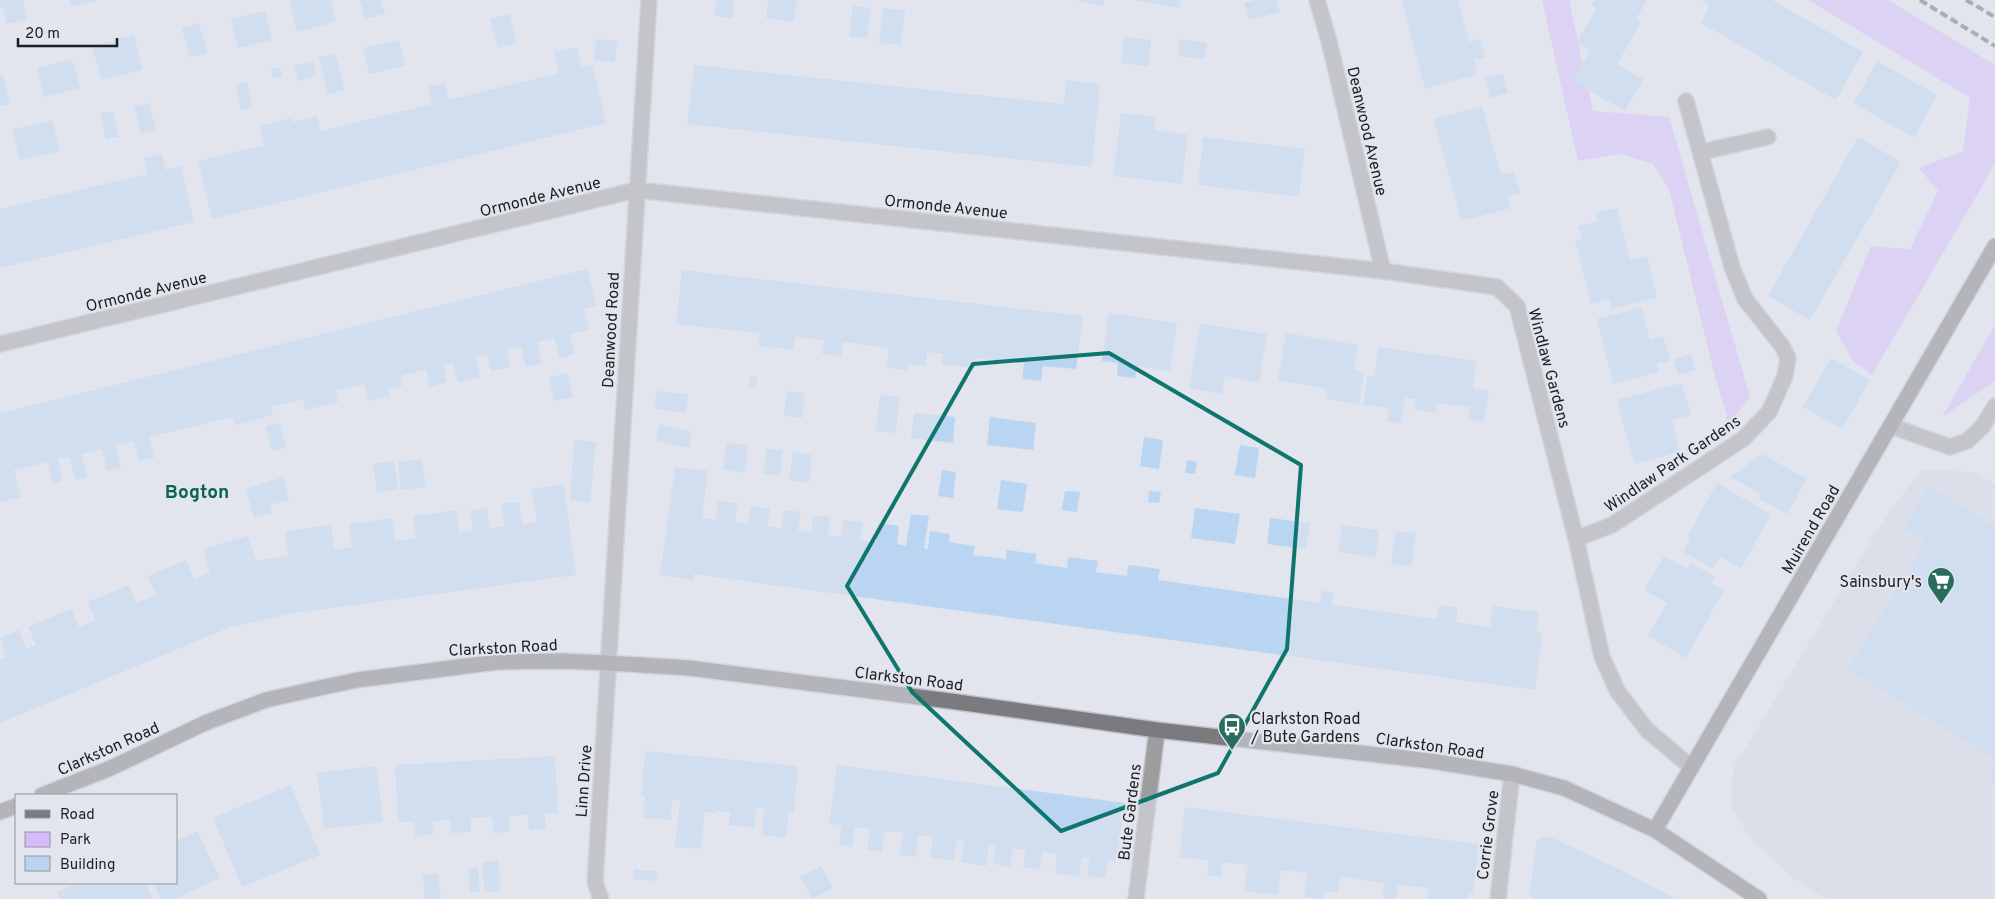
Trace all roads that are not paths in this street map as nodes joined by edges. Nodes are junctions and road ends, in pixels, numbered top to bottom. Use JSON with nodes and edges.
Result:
{"nodes":[{"id":1,"x":649,"y":0,"type":"edge"},
{"id":2,"x":1317,"y":0,"type":"edge"},
{"id":3,"x":1686,"y":102,"type":"dead end"},
{"id":4,"x":1768,"y":138,"type":"dead end"},
{"id":5,"x":1701,"y":152,"type":"junction"},
{"id":6,"x":636,"y":190,"type":"junction"},
{"id":7,"x":1098,"y":240,"type":"joint"},
{"id":8,"x":1995,"y":246,"type":"edge"},
{"id":9,"x":1383,"y":271,"type":"junction"},
{"id":10,"x":0,"y":344,"type":"edge"},
{"id":11,"x":1995,"y":406,"type":"edge"},
{"id":12,"x":1891,"y":426,"type":"junction"},
{"id":13,"x":1576,"y":539,"type":"junction"},
{"id":14,"x":608,"y":663,"type":"junction"},
{"id":15,"x":1157,"y":730,"type":"junction"},
{"id":16,"x":1691,"y":767,"type":"junction"},
{"id":17,"x":1512,"y":774,"type":"junction"},
{"id":18,"x":45,"y":794,"type":"edge"},
{"id":19,"x":15,"y":806,"type":"edge"},
{"id":20,"x":0,"y":812,"type":"edge"},
{"id":21,"x":1655,"y":830,"type":"junction"},
{"id":22,"x":601,"y":899,"type":"edge"},
{"id":23,"x":1136,"y":899,"type":"edge"},
{"id":24,"x":1498,"y":899,"type":"edge"},
{"id":25,"x":1759,"y":899,"type":"edge"}],
"edges":[{"from":1,"to":6,"type":"street","name":"Deanwood Road"},
{"from":2,"to":9,"type":"street","name":"Deanwood Avenue"},
{"from":3,"to":5,"type":"street","name":"Windlaw Park Gardens"},
{"from":4,"to":5,"type":"street"},
{"from":5,"to":13,"type":"street","name":"Windlaw Park Gardens"},
{"from":6,"to":7,"type":"street","name":"Ormonde Avenue"},
{"from":6,"to":10,"type":"street","name":"Ormonde Avenue"},
{"from":6,"to":14,"type":"street","name":"Deanwood Road"},
{"from":7,"to":9,"type":"street","name":"Windlaw Gardens"},
{"from":8,"to":12,"type":"main road","name":"Muirend Road"},
{"from":9,"to":13,"type":"street","name":"Windlaw Gardens"},
{"from":11,"to":12,"type":"street"},
{"from":12,"to":16,"type":"main road","name":"Muirend Road"},
{"from":13,"to":16,"type":"street","name":"Windlaw Gardens"},
{"from":14,"to":15,"type":"main road","name":"Clarkston Road"},
{"from":14,"to":18,"type":"main road","name":"Clarkston Road"},
{"from":14,"to":22,"type":"street","name":"Linn Drive"},
{"from":15,"to":17,"type":"main road","name":"Clarkston Road"},
{"from":15,"to":23,"type":"street","name":"Bute Gardens"},
{"from":16,"to":21,"type":"main road","name":"Muirend Road"},
{"from":17,"to":21,"type":"main road","name":"Clarkston Road"},
{"from":17,"to":24,"type":"street","name":"Corrie Grove"},
{"from":19,"to":20,"type":"main road"},
{"from":21,"to":25,"type":"main road","name":"Clarkston Road"}]}
